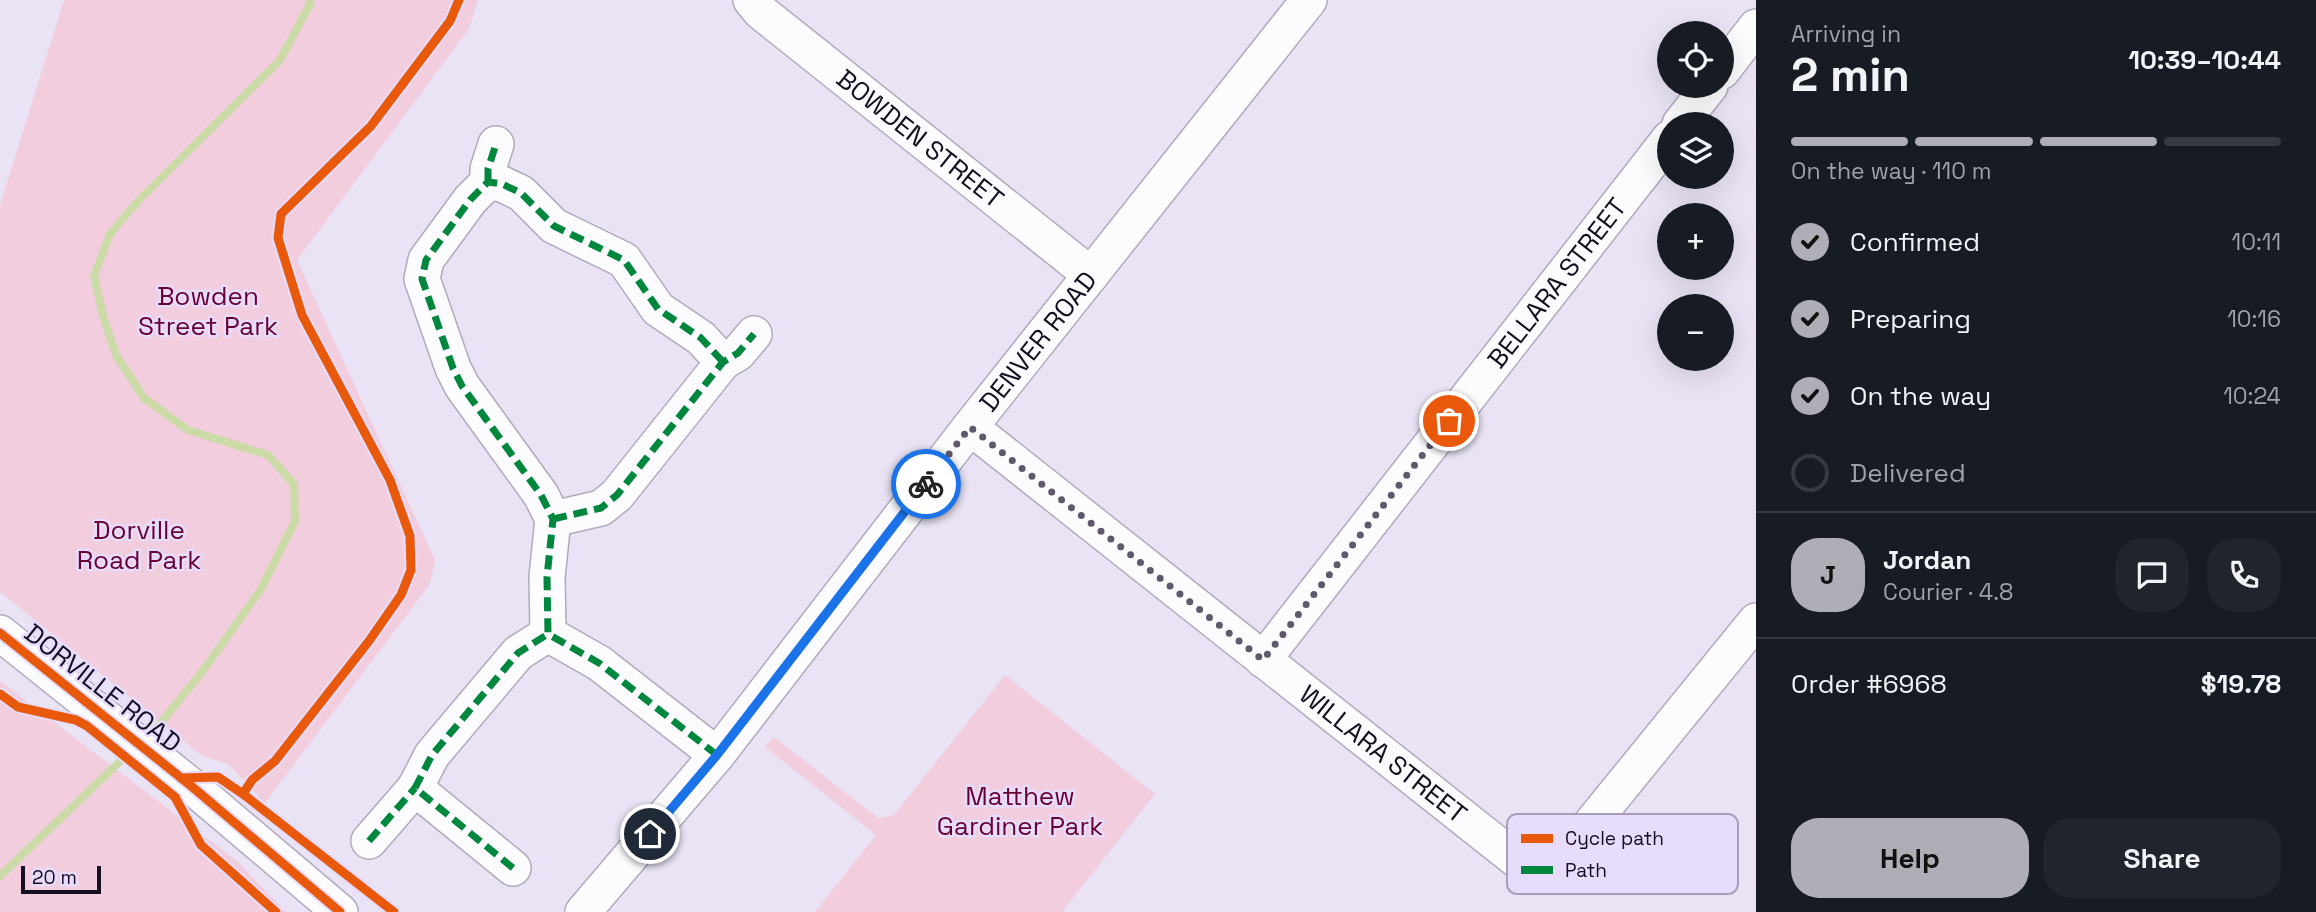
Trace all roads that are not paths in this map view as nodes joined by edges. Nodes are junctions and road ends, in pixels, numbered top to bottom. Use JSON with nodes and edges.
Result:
{"nodes":[{"id":1,"x":751,"y":0,"type":"edge"},
{"id":2,"x":1309,"y":0,"type":"edge"},
{"id":3,"x":1756,"y":27,"type":"edge"},
{"id":4,"x":1734,"y":55,"type":"edge"},
{"id":5,"x":1701,"y":98,"type":"edge"},
{"id":6,"x":1689,"y":112,"type":"edge"},
{"id":7,"x":496,"y":144,"type":"dead end"},
{"id":8,"x":1657,"y":155,"type":"edge"},
{"id":9,"x":488,"y":182,"type":"junction"},
{"id":10,"x":1091,"y":275,"type":"junction"},
{"id":11,"x":754,"y":334,"type":"dead end"},
{"id":12,"x":723,"y":362,"type":"junction"},
{"id":13,"x":970,"y":427,"type":"junction"},
{"id":14,"x":553,"y":519,"type":"junction"},
{"id":15,"x":1756,"y":621,"type":"edge"},
{"id":16,"x":0,"y":634,"type":"edge"},
{"id":17,"x":548,"y":634,"type":"junction"},
{"id":18,"x":1263,"y":660,"type":"junction"},
{"id":19,"x":717,"y":755,"type":"junction"},
{"id":20,"x":415,"y":788,"type":"junction"},
{"id":21,"x":1599,"y":814,"type":"edge"},
{"id":22,"x":369,"y":841,"type":"dead end"},
{"id":23,"x":1507,"y":852,"type":"edge"},
{"id":24,"x":513,"y":868,"type":"dead end"},
{"id":25,"x":340,"y":912,"type":"edge"},
{"id":26,"x":583,"y":912,"type":"edge"}],
"edges":[{"from":1,"to":10,"type":"street","name":"BOWDEN STREET"},
{"from":2,"to":10,"type":"street","name":"DENVER ROAD"},
{"from":3,"to":4,"type":"street"},
{"from":5,"to":6,"type":"street"},
{"from":7,"to":9,"type":"street"},
{"from":8,"to":18,"type":"street","name":"BELLARA STREET"},
{"from":9,"to":12,"type":"street"},
{"from":9,"to":14,"type":"street"},
{"from":10,"to":13,"type":"street","name":"DENVER ROAD"},
{"from":11,"to":12,"type":"street"},
{"from":12,"to":14,"type":"street"},
{"from":13,"to":18,"type":"street","name":"WILLARA STREET"},
{"from":13,"to":19,"type":"street","name":"DENVER ROAD"},
{"from":14,"to":17,"type":"street"},
{"from":15,"to":21,"type":"street","name":"WILLARA STREET"},
{"from":16,"to":25,"type":"street","name":"DORVILLE ROAD"},
{"from":17,"to":19,"type":"street"},
{"from":17,"to":20,"type":"street"},
{"from":18,"to":23,"type":"street","name":"WILLARA STREET"},
{"from":19,"to":26,"type":"street","name":"DENVER ROAD"},
{"from":20,"to":22,"type":"street"},
{"from":20,"to":24,"type":"street"}]}
